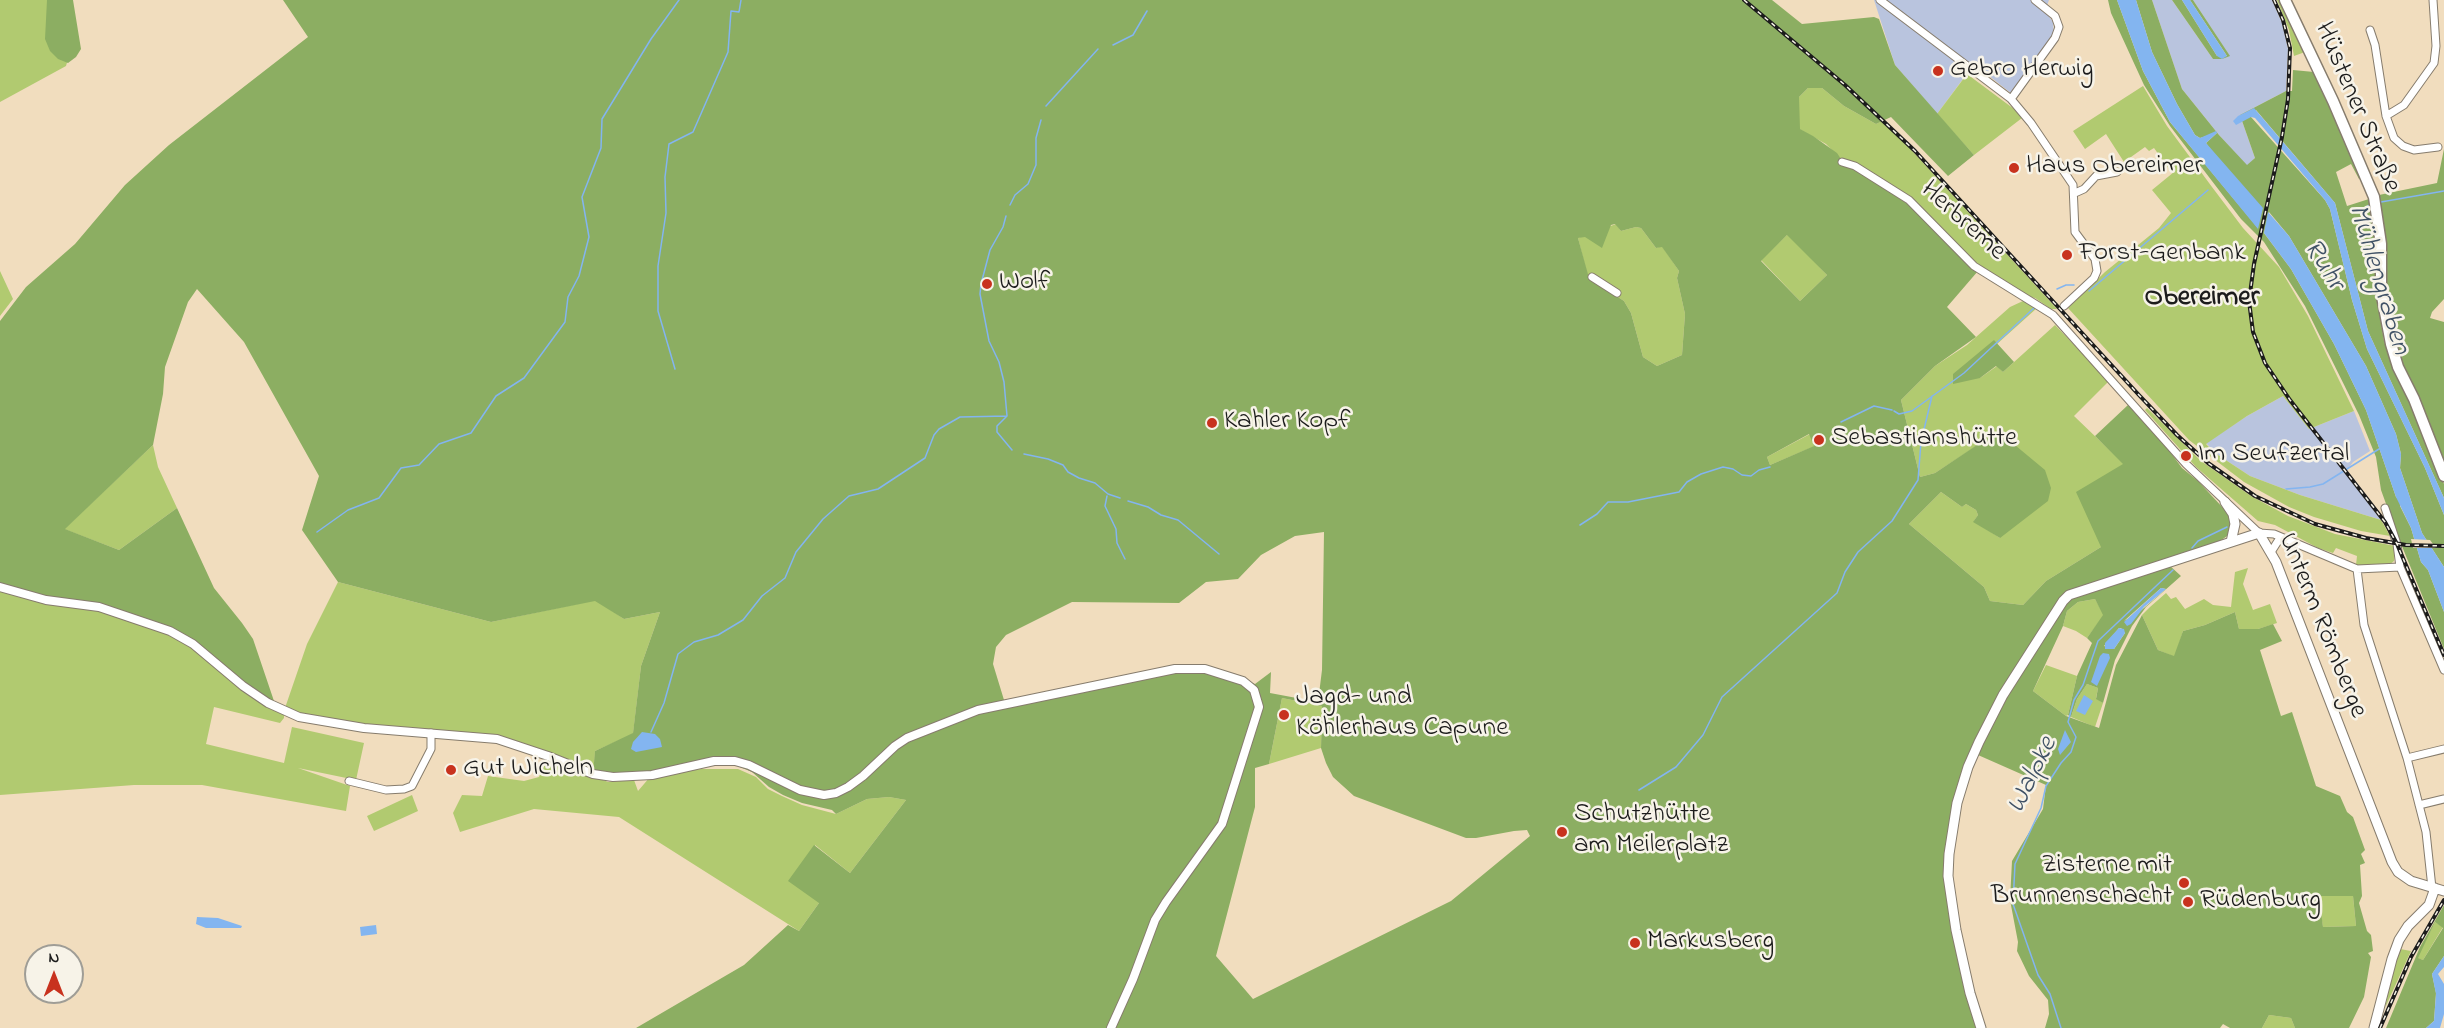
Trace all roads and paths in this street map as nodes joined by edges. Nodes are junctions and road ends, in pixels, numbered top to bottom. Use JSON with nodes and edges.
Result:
{"nodes":[{"id":1,"x":1880,"y":0,"type":"edge"},
{"id":2,"x":2035,"y":0,"type":"edge"},
{"id":3,"x":2285,"y":0,"type":"edge"},
{"id":4,"x":2433,"y":0,"type":"edge"},
{"id":5,"x":2370,"y":30,"type":"dead end"},
{"id":6,"x":2011,"y":99,"type":"junction"},
{"id":7,"x":2386,"y":116,"type":"junction"},
{"id":8,"x":2438,"y":147,"type":"dead end"},
{"id":9,"x":1842,"y":162,"type":"dead end"},
{"id":10,"x":2117,"y":172,"type":"dead end"},
{"id":11,"x":2075,"y":193,"type":"junction"},
{"id":12,"x":1592,"y":277,"type":"dead end"},
{"id":13,"x":1617,"y":293,"type":"dead end"},
{"id":14,"x":2064,"y":306,"type":"dead end"},
{"id":15,"x":2055,"y":313,"type":"joint"},
{"id":16,"x":2444,"y":476,"type":"edge"},
{"id":17,"x":2225,"y":501,"type":"junction"},
{"id":18,"x":2385,"y":508,"type":"dead end"},
{"id":19,"x":2259,"y":533,"type":"junction"},
{"id":20,"x":2286,"y":539,"type":"junction"},
{"id":21,"x":2230,"y":542,"type":"junction"},
{"id":22,"x":2271,"y":552,"type":"junction"},
{"id":23,"x":2400,"y":567,"type":"junction"},
{"id":24,"x":2357,"y":569,"type":"junction"},
{"id":25,"x":0,"y":587,"type":"edge"},
{"id":26,"x":2444,"y":669,"type":"edge"},
{"id":27,"x":431,"y":734,"type":"junction"},
{"id":28,"x":2444,"y":749,"type":"edge"},
{"id":29,"x":2407,"y":758,"type":"junction"},
{"id":30,"x":349,"y":781,"type":"dead end"},
{"id":31,"x":2444,"y":799,"type":"edge"},
{"id":32,"x":2419,"y":805,"type":"junction"},
{"id":33,"x":2437,"y":889,"type":"edge"},
{"id":34,"x":1111,"y":1028,"type":"edge"},
{"id":35,"x":1981,"y":1028,"type":"edge"},
{"id":36,"x":2374,"y":1028,"type":"edge"}],
"edges":[{"from":1,"to":6,"type":"street"},
{"from":2,"to":6,"type":"street"},
{"from":3,"to":16,"type":"main road","name":"Hüstener Straße"},
{"from":4,"to":7,"type":"street"},
{"from":5,"to":7,"type":"street"},
{"from":6,"to":11,"type":"street"},
{"from":7,"to":8,"type":"street"},
{"from":9,"to":15,"type":"street","name":"Herbreme"},
{"from":10,"to":11,"type":"street"},
{"from":11,"to":14,"type":"street"},
{"from":12,"to":13,"type":"street"},
{"from":15,"to":17,"type":"street","name":"Unterm Römberge"},
{"from":17,"to":19,"type":"street","name":"Unterm Römberge"},
{"from":17,"to":21,"type":"main road"},
{"from":18,"to":23,"type":"street"},
{"from":19,"to":20,"type":"street"},
{"from":19,"to":21,"type":"main road"},
{"from":19,"to":22,"type":"main road","name":"Unterm Römberge"},
{"from":20,"to":22,"type":"street"},
{"from":20,"to":24,"type":"street"},
{"from":21,"to":35,"type":"main road"},
{"from":22,"to":33,"type":"main road","name":"Unterm Römberge"},
{"from":23,"to":24,"type":"street"},
{"from":23,"to":26,"type":"street"},
{"from":24,"to":29,"type":"street"},
{"from":25,"to":27,"type":"street"},
{"from":27,"to":30,"type":"street"},
{"from":27,"to":34,"type":"street"},
{"from":28,"to":29,"type":"street"},
{"from":29,"to":32,"type":"street"},
{"from":31,"to":32,"type":"street"},
{"from":32,"to":33,"type":"street"},
{"from":33,"to":36,"type":"main road"}]}
